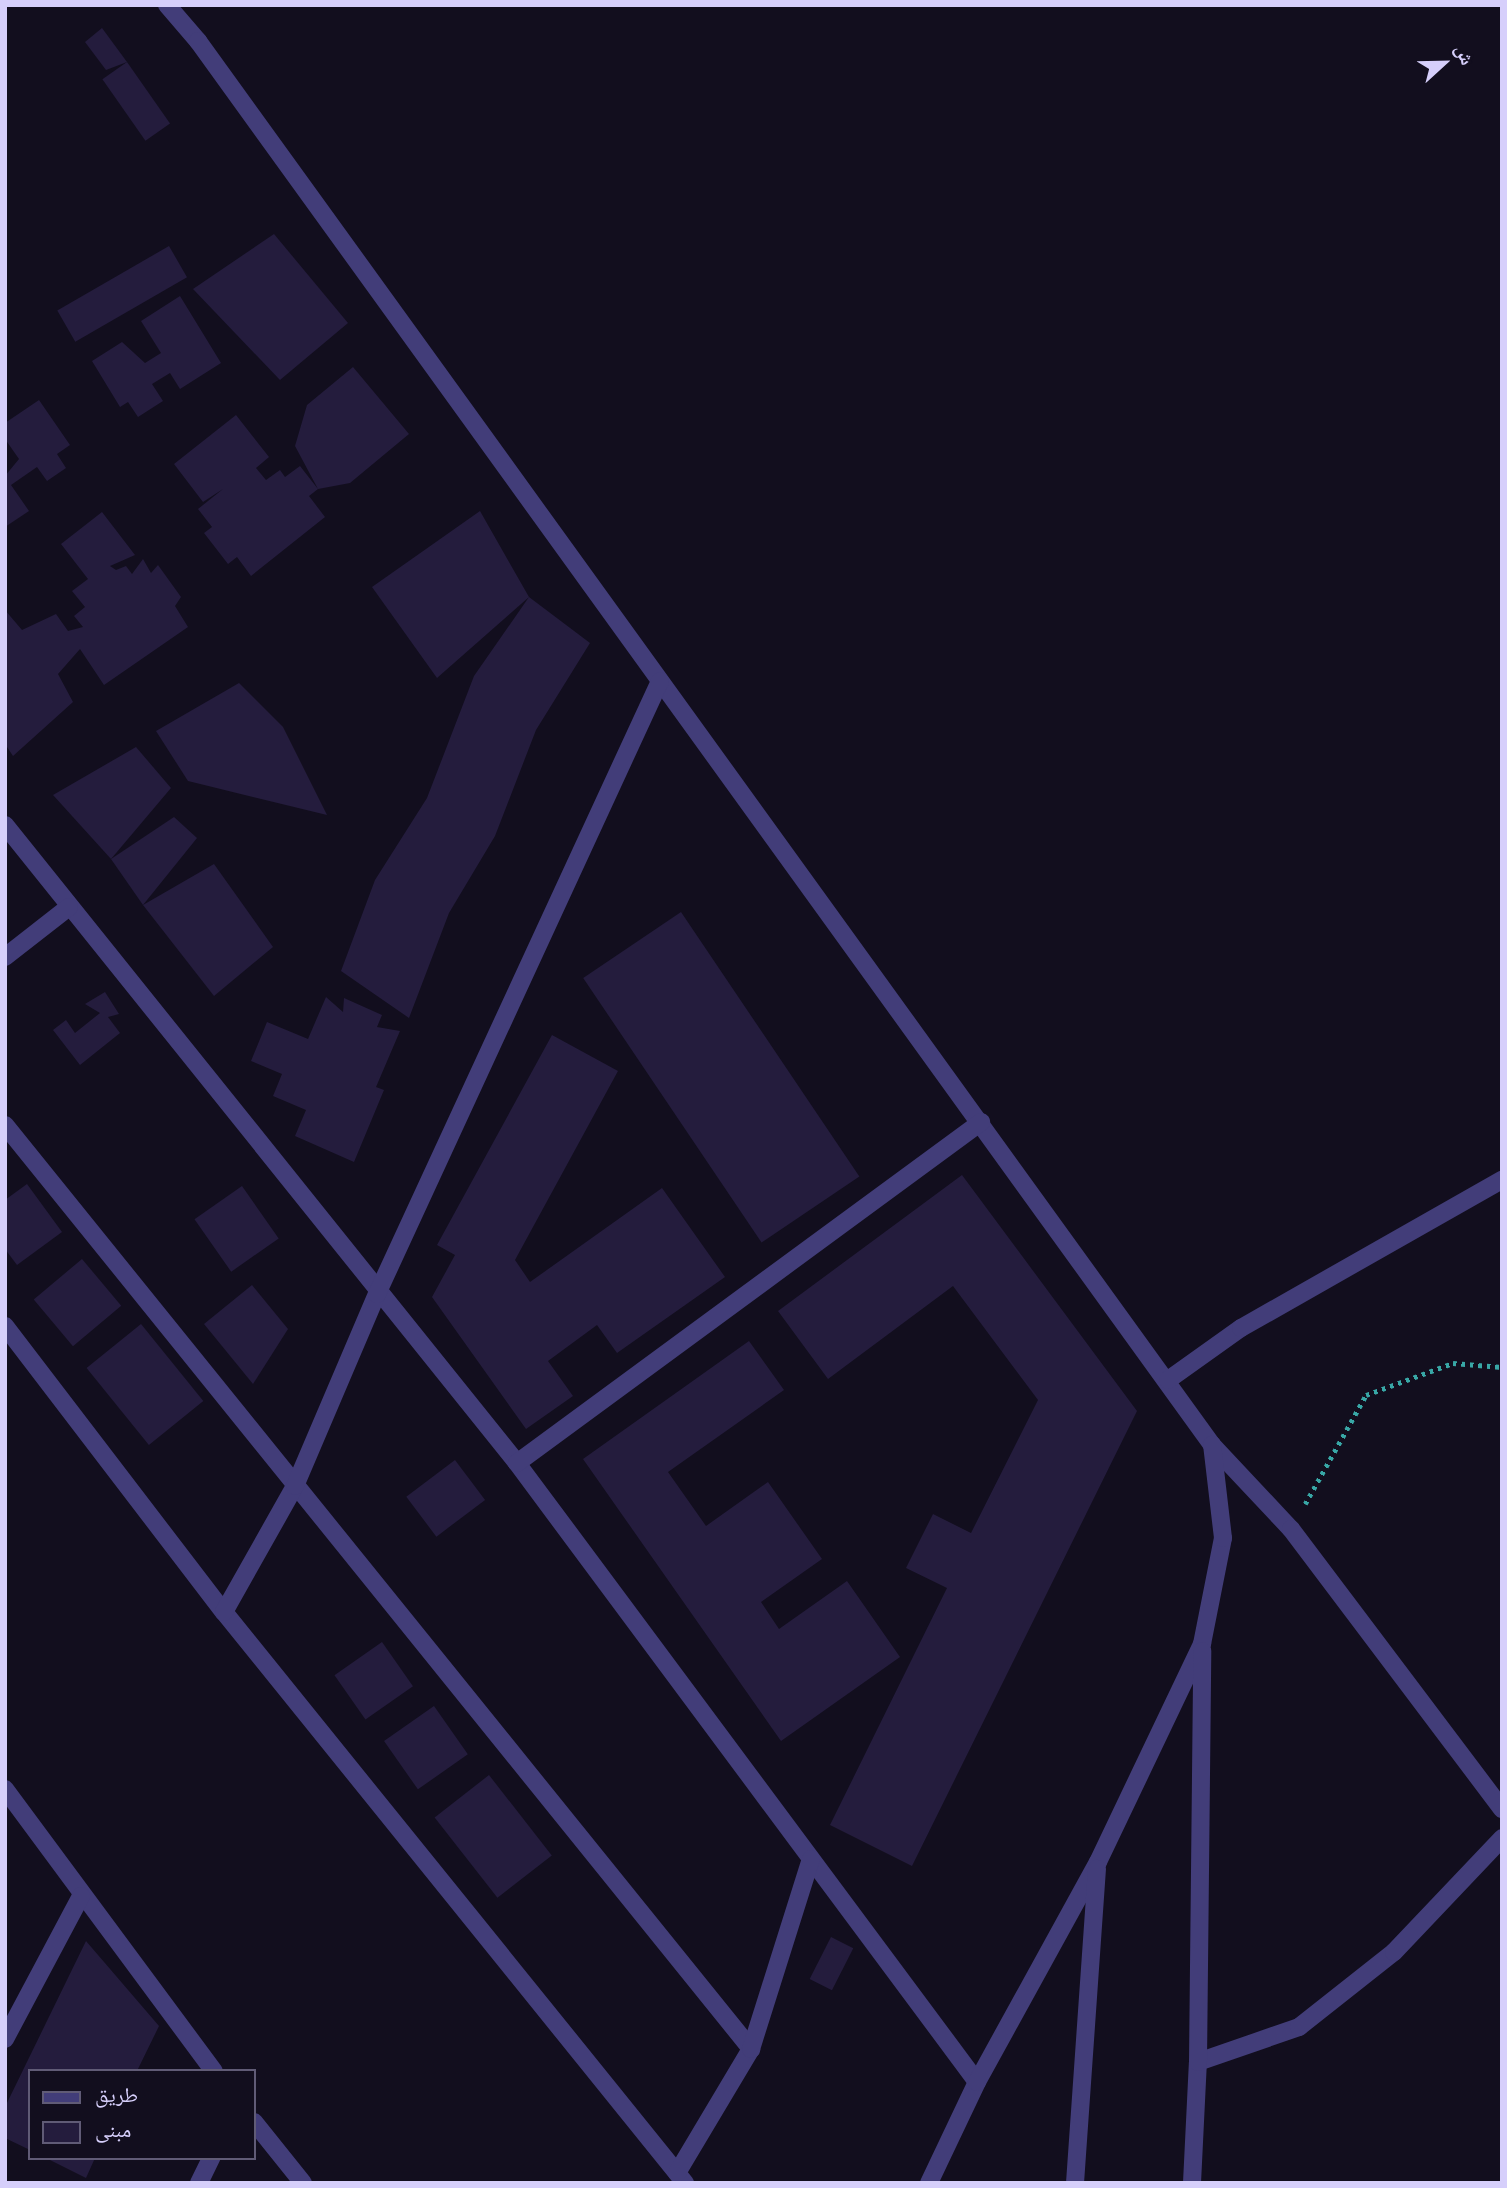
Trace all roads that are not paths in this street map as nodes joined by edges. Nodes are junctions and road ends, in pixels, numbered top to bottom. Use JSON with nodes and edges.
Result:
{"nodes":[{"id":1,"x":167,"y":5,"type":"edge"},
{"id":2,"x":660,"y":681,"type":"junction"},
{"id":3,"x":5,"y":825,"type":"edge"},
{"id":4,"x":69,"y":908,"type":"junction"},
{"id":5,"x":5,"y":957,"type":"edge"},
{"id":6,"x":981,"y":1122,"type":"junction"},
{"id":7,"x":5,"y":1125,"type":"edge"},
{"id":8,"x":1502,"y":1180,"type":"edge"},
{"id":9,"x":377,"y":1294,"type":"junction"},
{"id":10,"x":5,"y":1326,"type":"edge"},
{"id":11,"x":1168,"y":1380,"type":"junction"},
{"id":12,"x":1212,"y":1445,"type":"junction"},
{"id":13,"x":517,"y":1463,"type":"junction"},
{"id":14,"x":295,"y":1486,"type":"junction"},
{"id":15,"x":225,"y":1612,"type":"junction"},
{"id":16,"x":1202,"y":1644,"type":"junction"},
{"id":17,"x":5,"y":1789,"type":"edge"},
{"id":18,"x":1502,"y":1809,"type":"edge"},
{"id":19,"x":1502,"y":1838,"type":"edge"},
{"id":20,"x":811,"y":1859,"type":"junction"},
{"id":21,"x":1098,"y":1862,"type":"junction"},
{"id":22,"x":81,"y":1896,"type":"junction"},
{"id":23,"x":5,"y":2039,"type":"edge"},
{"id":24,"x":751,"y":2049,"type":"junction"},
{"id":25,"x":1198,"y":2062,"type":"junction"},
{"id":26,"x":212,"y":2069,"type":"edge"},
{"id":27,"x":977,"y":2082,"type":"junction"},
{"id":28,"x":256,"y":2124,"type":"edge"},
{"id":29,"x":210,"y":2160,"type":"edge"},
{"id":30,"x":681,"y":2178,"type":"edge"},
{"id":31,"x":199,"y":2183,"type":"edge"},
{"id":32,"x":303,"y":2183,"type":"edge"},
{"id":33,"x":929,"y":2183,"type":"edge"},
{"id":34,"x":1075,"y":2183,"type":"edge"},
{"id":35,"x":1192,"y":2183,"type":"edge"}],
"edges":[{"from":1,"to":2,"type":"street"},
{"from":2,"to":6,"type":"street"},
{"from":2,"to":9,"type":"street"},
{"from":3,"to":4,"type":"street"},
{"from":4,"to":5,"type":"street"},
{"from":4,"to":9,"type":"street"},
{"from":6,"to":11,"type":"street"},
{"from":6,"to":13,"type":"street"},
{"from":7,"to":14,"type":"street"},
{"from":8,"to":11,"type":"street"},
{"from":9,"to":13,"type":"street"},
{"from":9,"to":14,"type":"street"},
{"from":10,"to":15,"type":"street"},
{"from":11,"to":12,"type":"street"},
{"from":12,"to":16,"type":"street"},
{"from":12,"to":18,"type":"street"},
{"from":13,"to":20,"type":"street"},
{"from":14,"to":15,"type":"street"},
{"from":14,"to":24,"type":"street"},
{"from":15,"to":30,"type":"street"},
{"from":16,"to":21,"type":"street"},
{"from":16,"to":25,"type":"street"},
{"from":17,"to":22,"type":"street"},
{"from":19,"to":25,"type":"street"},
{"from":20,"to":24,"type":"street"},
{"from":20,"to":27,"type":"street"},
{"from":21,"to":27,"type":"street"},
{"from":21,"to":34,"type":"street"},
{"from":22,"to":23,"type":"street"},
{"from":22,"to":26,"type":"street"},
{"from":24,"to":30,"type":"street"},
{"from":25,"to":35,"type":"street"},
{"from":27,"to":33,"type":"street"},
{"from":28,"to":32,"type":"street"},
{"from":29,"to":31,"type":"street"}]}
